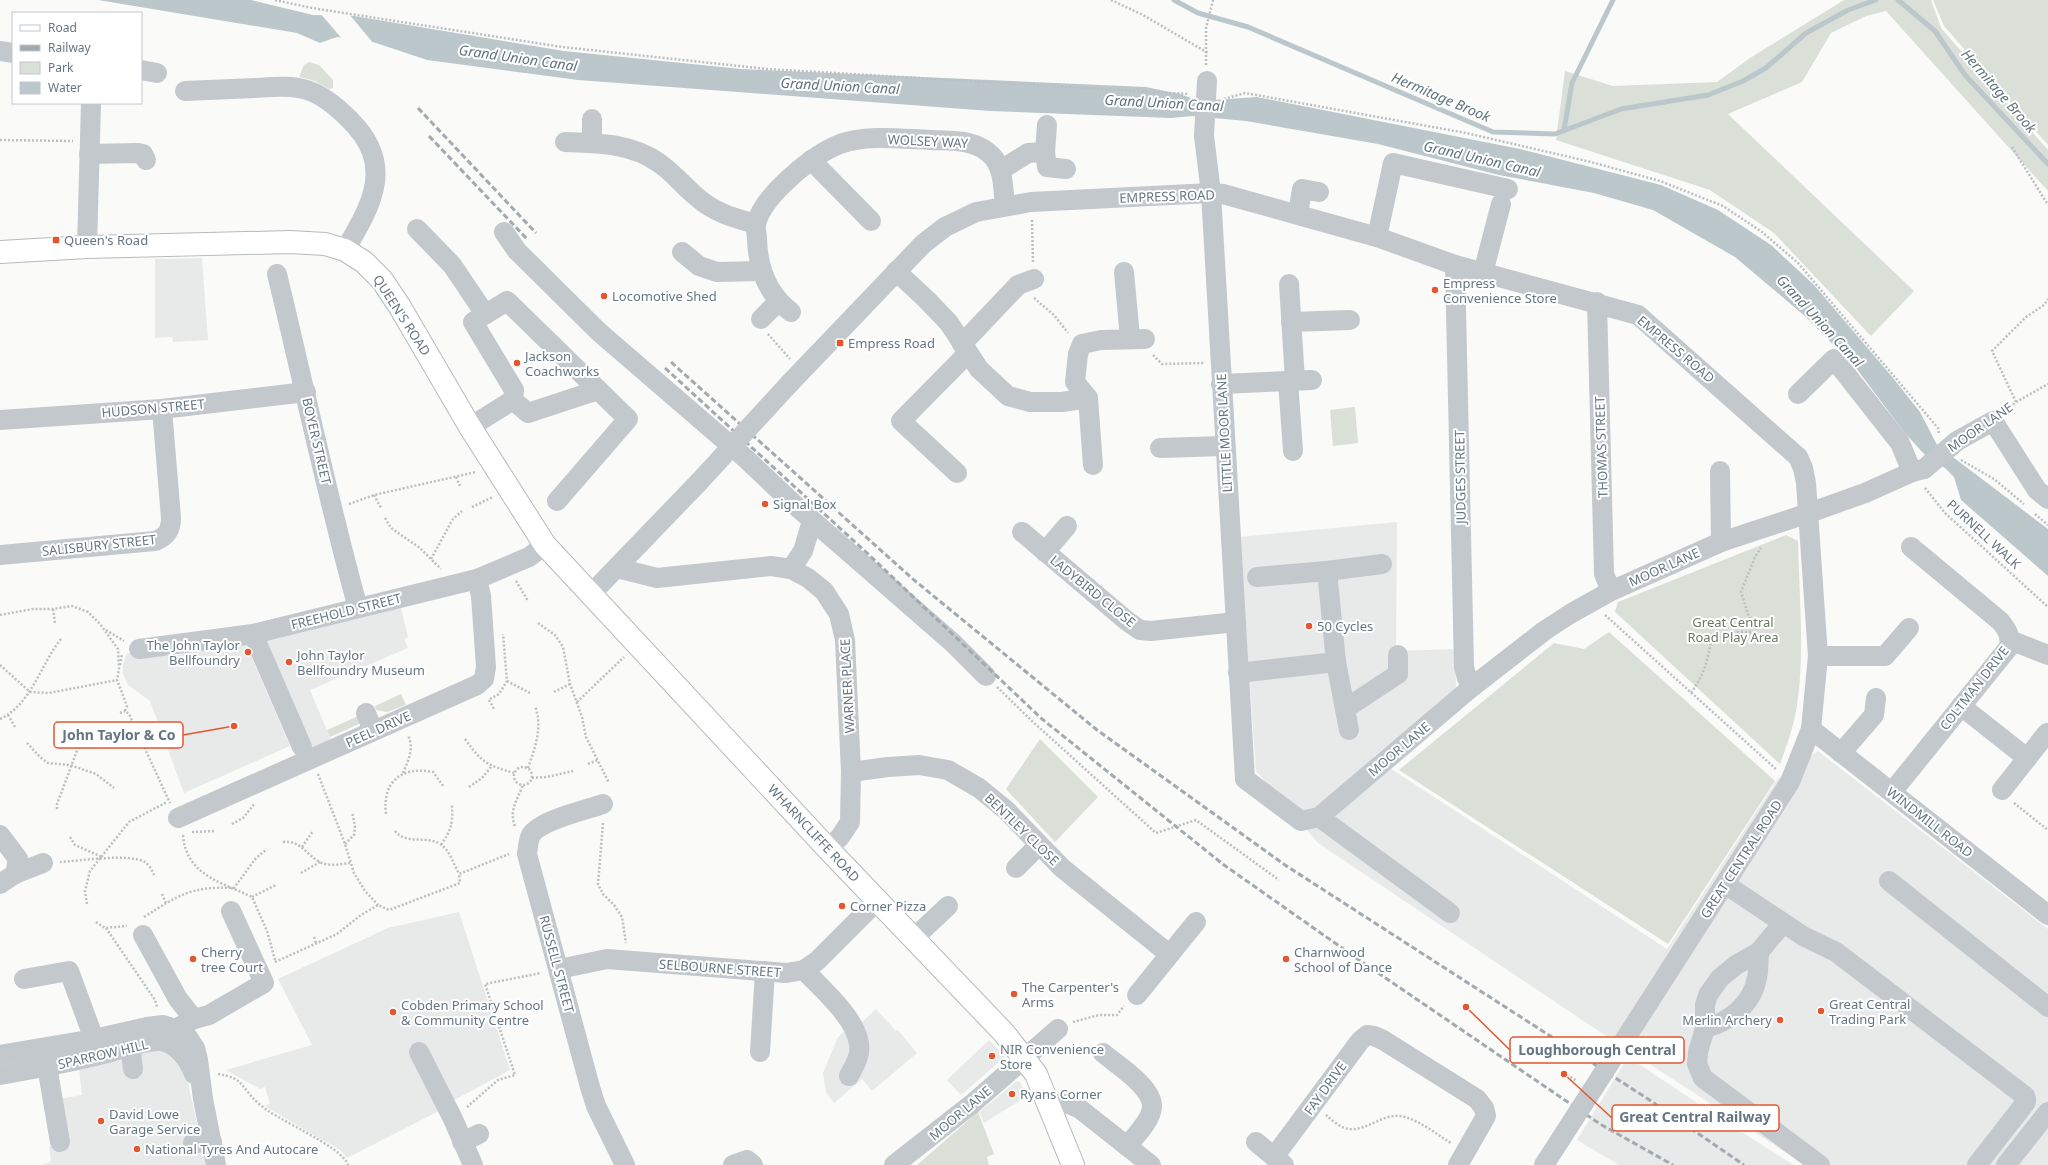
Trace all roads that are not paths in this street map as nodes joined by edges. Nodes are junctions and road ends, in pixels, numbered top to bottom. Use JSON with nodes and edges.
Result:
{"nodes":[{"id":1,"x":0,"y":51,"type":"edge"},
{"id":2,"x":12,"y":53,"type":"edge"},
{"id":3,"x":1207,"y":81,"type":"road end"},
{"id":4,"x":185,"y":92,"type":"dead end"},
{"id":5,"x":91,"y":104,"type":"edge"},
{"id":6,"x":592,"y":119,"type":"dead end"},
{"id":7,"x":1047,"y":125,"type":"dead end"},
{"id":8,"x":565,"y":142,"type":"dead end"},
{"id":9,"x":592,"y":143,"type":"junction"},
{"id":10,"x":89,"y":148,"type":"junction"},
{"id":11,"x":1045,"y":152,"type":"junction"},
{"id":12,"x":146,"y":160,"type":"dead end"},
{"id":13,"x":811,"y":160,"type":"junction"},
{"id":14,"x":1066,"y":169,"type":"dead end"},
{"id":15,"x":1001,"y":170,"type":"junction"},
{"id":16,"x":1319,"y":192,"type":"dead end"},
{"id":17,"x":1211,"y":193,"type":"junction"},
{"id":18,"x":1005,"y":206,"type":"junction"},
{"id":19,"x":1298,"y":214,"type":"junction"},
{"id":20,"x":871,"y":221,"type":"dead end"},
{"id":21,"x":756,"y":224,"type":"junction"},
{"id":22,"x":417,"y":229,"type":"dead end"},
{"id":23,"x":504,"y":232,"type":"dead end"},
{"id":24,"x":1377,"y":237,"type":"junction"},
{"id":25,"x":87,"y":247,"type":"junction"},
{"id":26,"x":0,"y":248,"type":"edge"},
{"id":27,"x":346,"y":250,"type":"junction"},
{"id":28,"x":682,"y":252,"type":"dead end"},
{"id":29,"x":1455,"y":265,"type":"junction"},
{"id":30,"x":760,"y":271,"type":"junction"},
{"id":31,"x":896,"y":271,"type":"junction"},
{"id":32,"x":1124,"y":272,"type":"dead end"},
{"id":33,"x":1483,"y":273,"type":"junction"},
{"id":34,"x":277,"y":274,"type":"dead end"},
{"id":35,"x":1026,"y":282,"type":"road end"},
{"id":36,"x":1289,"y":284,"type":"dead end"},
{"id":37,"x":1597,"y":302,"type":"junction"},
{"id":38,"x":485,"y":314,"type":"junction"},
{"id":39,"x":761,"y":320,"type":"dead end"},
{"id":40,"x":1350,"y":320,"type":"dead end"},
{"id":41,"x":1291,"y":322,"type":"junction"},
{"id":42,"x":965,"y":348,"type":"junction"},
{"id":43,"x":1298,"y":381,"type":"junction"},
{"id":44,"x":1221,"y":384,"type":"junction"},
{"id":45,"x":598,"y":390,"type":"junction"},
{"id":46,"x":306,"y":392,"type":"junction"},
{"id":47,"x":1798,"y":394,"type":"dead end"},
{"id":48,"x":1088,"y":398,"type":"junction"},
{"id":49,"x":513,"y":400,"type":"junction"},
{"id":50,"x":162,"y":409,"type":"junction"},
{"id":51,"x":0,"y":420,"type":"edge"},
{"id":52,"x":470,"y":427,"type":"junction"},
{"id":53,"x":1224,"y":446,"type":"junction"},
{"id":54,"x":1160,"y":448,"type":"dead end"},
{"id":55,"x":1293,"y":451,"type":"dead end"},
{"id":56,"x":1093,"y":465,"type":"dead end"},
{"id":57,"x":1918,"y":470,"type":"junction"},
{"id":58,"x":1720,"y":471,"type":"dead end"},
{"id":59,"x":956,"y":473,"type":"dead end"},
{"id":60,"x":2048,"y":499,"type":"edge"},
{"id":61,"x":557,"y":502,"type":"dead end"},
{"id":62,"x":1809,"y":513,"type":"junction"},
{"id":63,"x":812,"y":521,"type":"junction"},
{"id":64,"x":1067,"y":526,"type":"dead end"},
{"id":65,"x":1022,"y":532,"type":"dead end"},
{"id":66,"x":1721,"y":542,"type":"junction"},
{"id":67,"x":545,"y":545,"type":"junction"},
{"id":68,"x":1922,"y":550,"type":"dead end"},
{"id":69,"x":1045,"y":552,"type":"junction"},
{"id":70,"x":0,"y":555,"type":"edge"},
{"id":71,"x":1382,"y":564,"type":"dead end"},
{"id":72,"x":617,"y":568,"type":"junction"},
{"id":73,"x":792,"y":569,"type":"junction"},
{"id":74,"x":1327,"y":571,"type":"junction"},
{"id":75,"x":1257,"y":577,"type":"dead end"},
{"id":76,"x":477,"y":579,"type":"junction"},
{"id":77,"x":1611,"y":591,"type":"junction"},
{"id":78,"x":591,"y":594,"type":"junction"},
{"id":79,"x":358,"y":608,"type":"junction"},
{"id":80,"x":1236,"y":622,"type":"junction"},
{"id":81,"x":1909,"y":628,"type":"dead end"},
{"id":82,"x":253,"y":634,"type":"junction"},
{"id":83,"x":2010,"y":640,"type":"junction"},
{"id":84,"x":139,"y":649,"type":"road end"},
{"id":85,"x":1398,"y":655,"type":"dead end"},
{"id":86,"x":2048,"y":655,"type":"edge"},
{"id":87,"x":1818,"y":656,"type":"junction"},
{"id":88,"x":1336,"y":662,"type":"junction"},
{"id":89,"x":1238,"y":674,"type":"junction"},
{"id":90,"x":986,"y":676,"type":"road end"},
{"id":91,"x":1472,"y":687,"type":"junction"},
{"id":92,"x":1876,"y":698,"type":"dead end"},
{"id":93,"x":1961,"y":706,"type":"junction"},
{"id":94,"x":1345,"y":709,"type":"junction"},
{"id":95,"x":366,"y":713,"type":"dead end"},
{"id":96,"x":1811,"y":729,"type":"junction"},
{"id":97,"x":1349,"y":730,"type":"dead end"},
{"id":98,"x":373,"y":731,"type":"junction"},
{"id":99,"x":2047,"y":733,"type":"edge"},
{"id":100,"x":307,"y":753,"type":"junction"},
{"id":101,"x":1841,"y":753,"type":"junction"},
{"id":102,"x":2027,"y":758,"type":"junction"},
{"id":103,"x":851,"y":772,"type":"junction"},
{"id":104,"x":2002,"y":790,"type":"road end"},
{"id":105,"x":1892,"y":792,"type":"junction"},
{"id":106,"x":603,"y":804,"type":"road end"},
{"id":107,"x":176,"y":816,"type":"road end"},
{"id":108,"x":1319,"y":818,"type":"junction"},
{"id":109,"x":0,"y":835,"type":"edge"},
{"id":110,"x":1039,"y":845,"type":"junction"},
{"id":111,"x":828,"y":849,"type":"junction"},
{"id":112,"x":43,"y":863,"type":"road end"},
{"id":113,"x":1016,"y":868,"type":"dead end"},
{"id":114,"x":8,"y":879,"type":"edge"},
{"id":115,"x":1889,"y":881,"type":"dead end"},
{"id":116,"x":1725,"y":884,"type":"junction"},
{"id":117,"x":878,"y":900,"type":"junction"},
{"id":118,"x":948,"y":906,"type":"dead end"},
{"id":119,"x":231,"y":911,"type":"dead end"},
{"id":120,"x":1450,"y":913,"type":"dead end"},
{"id":121,"x":2048,"y":915,"type":"edge"},
{"id":122,"x":1196,"y":922,"type":"dead end"},
{"id":123,"x":1783,"y":923,"type":"junction"},
{"id":124,"x":137,"y":927,"type":"road end"},
{"id":125,"x":914,"y":938,"type":"junction"},
{"id":126,"x":1758,"y":952,"type":"junction"},
{"id":127,"x":1169,"y":954,"type":"junction"},
{"id":128,"x":559,"y":969,"type":"junction"},
{"id":129,"x":804,"y":970,"type":"junction"},
{"id":130,"x":765,"y":971,"type":"junction"},
{"id":131,"x":24,"y":979,"type":"dead end"},
{"id":132,"x":1137,"y":995,"type":"road end"},
{"id":133,"x":2048,"y":1007,"type":"edge"},
{"id":134,"x":194,"y":1019,"type":"junction"},
{"id":135,"x":169,"y":1027,"type":"junction"},
{"id":136,"x":1706,"y":1028,"type":"junction"},
{"id":137,"x":1058,"y":1029,"type":"road end"},
{"id":138,"x":94,"y":1039,"type":"junction"},
{"id":139,"x":130,"y":1046,"type":"junction"},
{"id":140,"x":419,"y":1052,"type":"dead end"},
{"id":141,"x":760,"y":1052,"type":"dead end"},
{"id":142,"x":1103,"y":1053,"type":"dead end"},
{"id":143,"x":0,"y":1055,"type":"edge"},
{"id":144,"x":47,"y":1066,"type":"junction"},
{"id":145,"x":1030,"y":1066,"type":"junction"},
{"id":146,"x":133,"y":1069,"type":"dead end"},
{"id":147,"x":0,"y":1075,"type":"edge"},
{"id":148,"x":849,"y":1076,"type":"dead end"},
{"id":149,"x":203,"y":1099,"type":"junction"},
{"id":150,"x":1047,"y":1102,"type":"junction"},
{"id":151,"x":2048,"y":1112,"type":"edge"},
{"id":152,"x":60,"y":1142,"type":"dead end"},
{"id":153,"x":1256,"y":1142,"type":"dead end"},
{"id":154,"x":1127,"y":1146,"type":"junction"},
{"id":155,"x":1462,"y":1158,"type":"edge"},
{"id":156,"x":1279,"y":1161,"type":"edge"},
{"id":157,"x":216,"y":1165,"type":"edge"},
{"id":158,"x":473,"y":1165,"type":"edge"},
{"id":159,"x":624,"y":1165,"type":"edge"},
{"id":160,"x":733,"y":1165,"type":"edge"},
{"id":161,"x":753,"y":1165,"type":"edge"},
{"id":162,"x":894,"y":1165,"type":"edge"},
{"id":163,"x":1073,"y":1165,"type":"edge"},
{"id":164,"x":1151,"y":1165,"type":"edge"},
{"id":165,"x":1544,"y":1165,"type":"edge"},
{"id":166,"x":1820,"y":1165,"type":"edge"},
{"id":167,"x":1977,"y":1165,"type":"edge"},
{"id":168,"x":2006,"y":1165,"type":"edge"}],
"edges":[{"from":1,"to":2,"type":"street"},
{"from":3,"to":17,"type":"street","name":"LITTLE MOOR LANE","bridge":true},
{"from":4,"to":27,"type":"street"},
{"from":5,"to":10,"type":"street"},
{"from":6,"to":9,"type":"street"},
{"from":7,"to":11,"type":"street"},
{"from":8,"to":9,"type":"street"},
{"from":9,"to":21,"type":"street"},
{"from":10,"to":12,"type":"street"},
{"from":10,"to":25,"type":"street"},
{"from":11,"to":14,"type":"street"},
{"from":11,"to":15,"type":"street"},
{"from":13,"to":15,"type":"street","name":"WOLSEY WAY"},
{"from":13,"to":20,"type":"street"},
{"from":13,"to":21,"type":"street","name":"WOLSEY WAY"},
{"from":15,"to":18,"type":"street","name":"WOLSEY WAY"},
{"from":16,"to":19,"type":"street"},
{"from":17,"to":18,"type":"street","name":"EMPRESS ROAD"},
{"from":17,"to":19,"type":"street","name":"EMPRESS ROAD"},
{"from":17,"to":44,"type":"street","name":"LITTLE MOOR LANE"},
{"from":18,"to":31,"type":"street","name":"EMPRESS ROAD"},
{"from":19,"to":24,"type":"street","name":"EMPRESS ROAD"},
{"from":21,"to":30,"type":"street"},
{"from":22,"to":38,"type":"street"},
{"from":23,"to":63,"type":"street"},
{"from":24,"to":29,"type":"street","name":"EMPRESS ROAD"},
{"from":24,"to":33,"type":"street"},
{"from":25,"to":26,"type":"main road","name":"QUEEN'S ROAD"},
{"from":25,"to":27,"type":"main road","name":"QUEEN'S ROAD"},
{"from":27,"to":52,"type":"main road","name":"QUEEN'S ROAD"},
{"from":28,"to":30,"type":"street"},
{"from":29,"to":33,"type":"street","name":"EMPRESS ROAD"},
{"from":29,"to":91,"type":"street","name":"JUDGES STREET"},
{"from":30,"to":39,"type":"street"},
{"from":31,"to":42,"type":"street"},
{"from":31,"to":72,"type":"street","name":"EMPRESS ROAD","bridge":true},
{"from":32,"to":48,"type":"street"},
{"from":33,"to":37,"type":"street","name":"EMPRESS ROAD"},
{"from":34,"to":46,"type":"street","name":"BOYER STREET"},
{"from":35,"to":42,"type":"street"},
{"from":36,"to":41,"type":"street"},
{"from":37,"to":62,"type":"street","name":"EMPRESS ROAD"},
{"from":37,"to":77,"type":"street","name":"THOMAS STREET"},
{"from":38,"to":45,"type":"street"},
{"from":38,"to":49,"type":"street"},
{"from":40,"to":41,"type":"street"},
{"from":41,"to":43,"type":"street"},
{"from":42,"to":48,"type":"street"},
{"from":42,"to":59,"type":"street"},
{"from":43,"to":44,"type":"street"},
{"from":43,"to":55,"type":"street"},
{"from":44,"to":53,"type":"street","name":"LITTLE MOOR LANE"},
{"from":45,"to":49,"type":"street"},
{"from":45,"to":61,"type":"street"},
{"from":46,"to":50,"type":"street","name":"HUDSON STREET"},
{"from":46,"to":79,"type":"street","name":"BOYER STREET"},
{"from":47,"to":57,"type":"street"},
{"from":48,"to":56,"type":"street"},
{"from":49,"to":52,"type":"street"},
{"from":50,"to":51,"type":"street","name":"HUDSON STREET"},
{"from":50,"to":70,"type":"street","name":"SALISBURY STREET"},
{"from":52,"to":67,"type":"main road","name":"QUEEN'S ROAD"},
{"from":53,"to":54,"type":"street"},
{"from":53,"to":80,"type":"street","name":"LITTLE MOOR LANE"},
{"from":57,"to":60,"type":"street","name":"MOOR LANE","bridge":true},
{"from":57,"to":62,"type":"street","name":"MOOR LANE"},
{"from":58,"to":66,"type":"street"},
{"from":62,"to":66,"type":"street","name":"MOOR LANE"},
{"from":62,"to":87,"type":"street","name":"GREAT CENTRAL ROAD"},
{"from":63,"to":73,"type":"street"},
{"from":63,"to":90,"type":"street"},
{"from":64,"to":69,"type":"street","name":"LADYBIRD CLOSE"},
{"from":65,"to":69,"type":"street","name":"LADYBIRD CLOSE"},
{"from":66,"to":77,"type":"street","name":"MOOR LANE"},
{"from":67,"to":76,"type":"street","name":"FREEHOLD STREET"},
{"from":67,"to":78,"type":"main road","name":"QUEEN'S ROAD"},
{"from":68,"to":83,"type":"street","name":"COLTMAN DRIVE"},
{"from":69,"to":80,"type":"street","name":"LADYBIRD CLOSE"},
{"from":71,"to":74,"type":"street"},
{"from":72,"to":73,"type":"street","name":"WARNER PLACE"},
{"from":72,"to":78,"type":"street","name":"EMPRESS ROAD"},
{"from":73,"to":103,"type":"street","name":"WARNER PLACE"},
{"from":74,"to":75,"type":"street"},
{"from":74,"to":88,"type":"street"},
{"from":76,"to":79,"type":"street","name":"FREEHOLD STREET"},
{"from":76,"to":98,"type":"street","name":"PEEL DRIVE"},
{"from":77,"to":91,"type":"street","name":"MOOR LANE"},
{"from":78,"to":111,"type":"main road","name":"WHARNCLIFFE ROAD"},
{"from":79,"to":82,"type":"street","name":"FREEHOLD STREET"},
{"from":80,"to":89,"type":"street","name":"LITTLE MOOR LANE"},
{"from":81,"to":87,"type":"street"},
{"from":82,"to":84,"type":"street","name":"FREEHOLD STREET"},
{"from":82,"to":100,"type":"street"},
{"from":83,"to":86,"type":"street"},
{"from":83,"to":93,"type":"street","name":"COLTMAN DRIVE"},
{"from":85,"to":94,"type":"street"},
{"from":87,"to":96,"type":"street","name":"GREAT CENTRAL ROAD"},
{"from":88,"to":89,"type":"street"},
{"from":88,"to":94,"type":"street"},
{"from":89,"to":108,"type":"street","name":"LITTLE MOOR LANE"},
{"from":91,"to":108,"type":"street","name":"MOOR LANE"},
{"from":92,"to":101,"type":"street"},
{"from":93,"to":102,"type":"street"},
{"from":93,"to":105,"type":"street","name":"COLTMAN DRIVE"},
{"from":94,"to":97,"type":"street"},
{"from":95,"to":98,"type":"street"},
{"from":96,"to":101,"type":"street","name":"WINDMILL ROAD"},
{"from":96,"to":116,"type":"street","name":"GREAT CENTRAL ROAD"},
{"from":98,"to":100,"type":"street","name":"PEEL DRIVE"},
{"from":99,"to":102,"type":"street"},
{"from":100,"to":107,"type":"street","name":"PEEL DRIVE"},
{"from":101,"to":105,"type":"street","name":"WINDMILL ROAD"},
{"from":102,"to":104,"type":"street"},
{"from":103,"to":110,"type":"street","name":"BENTLEY CLOSE"},
{"from":103,"to":111,"type":"street","name":"WARNER PLACE"},
{"from":105,"to":121,"type":"street","name":"WINDMILL ROAD"},
{"from":106,"to":128,"type":"street","name":"RUSSELL STREET"},
{"from":108,"to":120,"type":"street"},
{"from":109,"to":114,"type":"street"},
{"from":110,"to":113,"type":"street"},
{"from":110,"to":127,"type":"street","name":"BENTLEY CLOSE"},
{"from":111,"to":117,"type":"main road","name":"WHARNCLIFFE ROAD"},
{"from":112,"to":114,"type":"street"},
{"from":115,"to":133,"type":"street"},
{"from":116,"to":123,"type":"street"},
{"from":116,"to":165,"type":"street","name":"GREAT CENTRAL ROAD","bridge":true},
{"from":117,"to":125,"type":"main road","name":"WHARNCLIFFE ROAD"},
{"from":117,"to":129,"type":"street","name":"SELBOURNE STREET"},
{"from":118,"to":125,"type":"street"},
{"from":119,"to":134,"type":"street"},
{"from":122,"to":127,"type":"street"},
{"from":123,"to":126,"type":"street"},
{"from":123,"to":167,"type":"street"},
{"from":124,"to":134,"type":"street"},
{"from":125,"to":145,"type":"main road","name":"WHARNCLIFFE ROAD"},
{"from":126,"to":136,"type":"street"},
{"from":126,"to":136,"type":"street"},
{"from":127,"to":132,"type":"street"},
{"from":128,"to":130,"type":"street","name":"SELBOURNE STREET"},
{"from":128,"to":159,"type":"street","name":"RUSSELL STREET"},
{"from":129,"to":130,"type":"street","name":"SELBOURNE STREET"},
{"from":129,"to":148,"type":"street"},
{"from":130,"to":141,"type":"street"},
{"from":131,"to":138,"type":"street"},
{"from":134,"to":135,"type":"street"},
{"from":135,"to":138,"type":"street","name":"SPARROW HILL"},
{"from":135,"to":149,"type":"street"},
{"from":136,"to":166,"type":"street"},
{"from":137,"to":145,"type":"street","name":"MOOR LANE"},
{"from":138,"to":143,"type":"street","name":"SPARROW HILL"},
{"from":139,"to":144,"type":"street","name":"SPARROW HILL"},
{"from":139,"to":146,"type":"street"},
{"from":139,"to":149,"type":"street","name":"SPARROW HILL"},
{"from":140,"to":158,"type":"street"},
{"from":142,"to":154,"type":"street"},
{"from":144,"to":147,"type":"street","name":"SPARROW HILL"},
{"from":144,"to":152,"type":"street"},
{"from":145,"to":150,"type":"main road"},
{"from":145,"to":162,"type":"street","name":"MOOR LANE"},
{"from":149,"to":157,"type":"street"},
{"from":150,"to":154,"type":"street"},
{"from":150,"to":163,"type":"main road"},
{"from":151,"to":168,"type":"street"},
{"from":153,"to":156,"type":"street","name":"FAY DRIVE"},
{"from":154,"to":164,"type":"street"},
{"from":155,"to":156,"type":"street","name":"FAY DRIVE"},
{"from":160,"to":161,"type":"street"}]}
